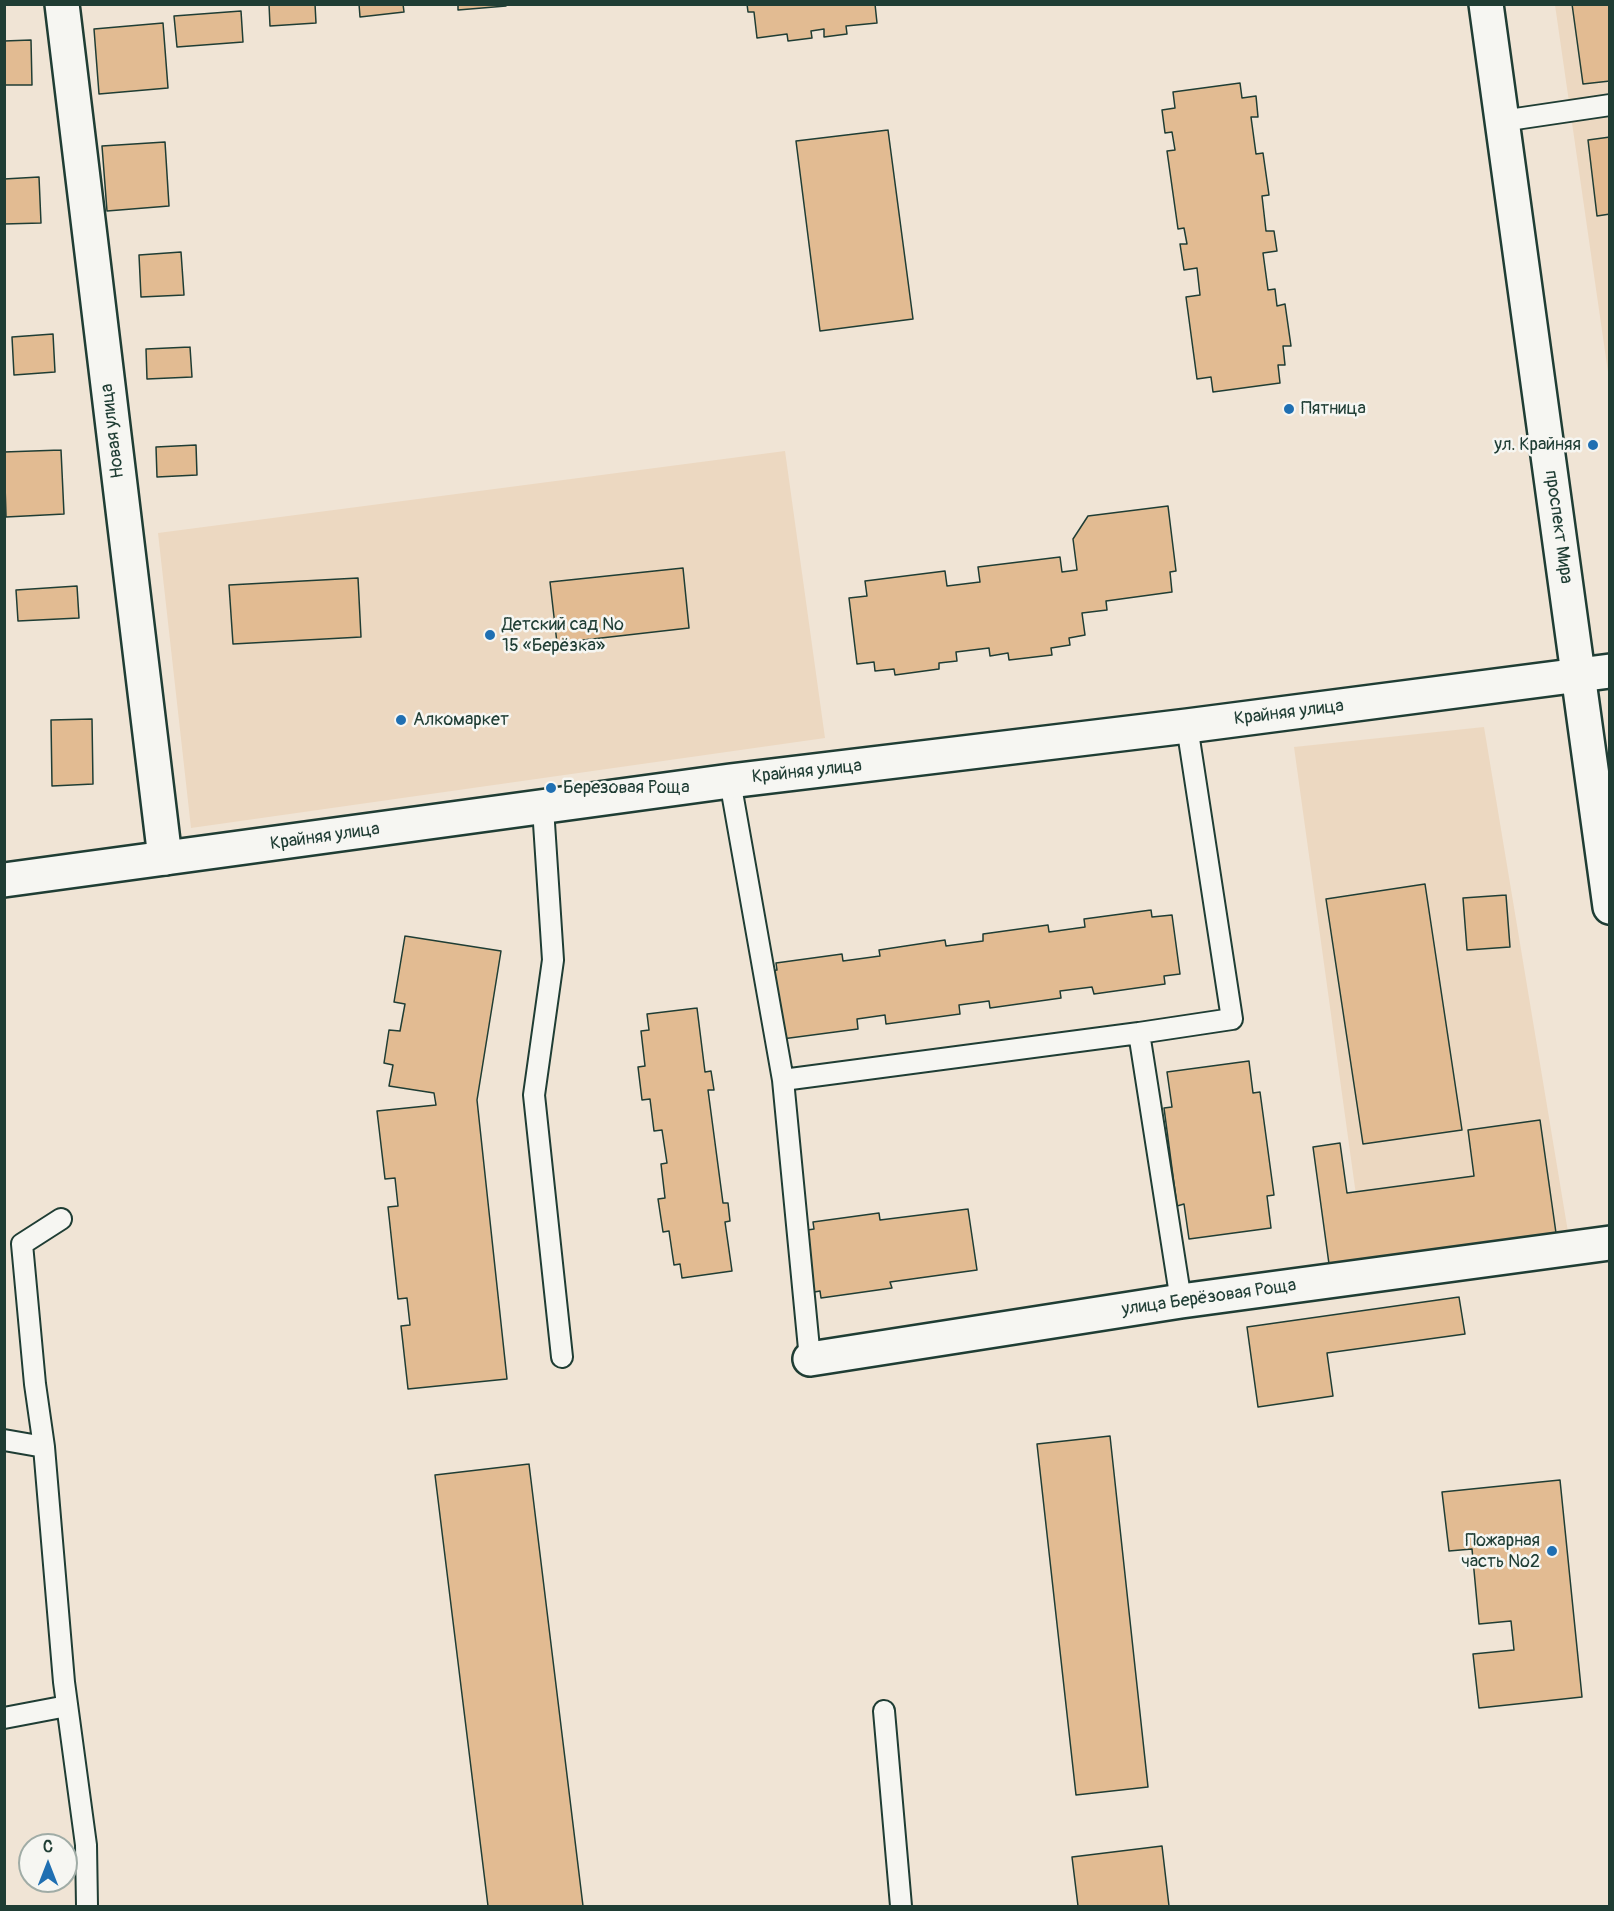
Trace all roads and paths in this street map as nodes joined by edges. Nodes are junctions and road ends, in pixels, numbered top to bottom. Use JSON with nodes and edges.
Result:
{"nodes":[{"id":1,"x":62,"y":4,"type":"edge"},
{"id":2,"x":1486,"y":4,"type":"edge"},
{"id":3,"x":1610,"y":105,"type":"edge"},
{"id":4,"x":1502,"y":120,"type":"junction"},
{"id":5,"x":1594,"y":674,"type":"edge"},
{"id":6,"x":1187,"y":726,"type":"junction"},
{"id":7,"x":730,"y":781,"type":"junction"},
{"id":8,"x":543,"y":808,"type":"junction"},
{"id":9,"x":165,"y":858,"type":"junction"},
{"id":10,"x":4,"y":880,"type":"edge"},
{"id":11,"x":1610,"y":907,"type":"edge"},
{"id":12,"x":1139,"y":1033,"type":"junction"},
{"id":13,"x":783,"y":1080,"type":"junction"},
{"id":14,"x":61,"y":1219,"type":"dead end"},
{"id":15,"x":1610,"y":1243,"type":"edge"},
{"id":16,"x":1181,"y":1301,"type":"junction"},
{"id":17,"x":562,"y":1357,"type":"dead end"},
{"id":18,"x":810,"y":1359,"type":"joint"},
{"id":19,"x":4,"y":1440,"type":"edge"},
{"id":20,"x":44,"y":1447,"type":"junction"},
{"id":21,"x":68,"y":1706,"type":"junction"},
{"id":22,"x":884,"y":1711,"type":"dead end"},
{"id":23,"x":4,"y":1718,"type":"edge"},
{"id":24,"x":87,"y":1906,"type":"edge"},
{"id":25,"x":901,"y":1906,"type":"edge"}],
"edges":[{"from":1,"to":9,"type":"street","name":"Новая улица"},
{"from":2,"to":4,"type":"street","name":"проспект Мира"},
{"from":3,"to":4,"type":"lane"},
{"from":4,"to":5,"type":"street","name":"проспект Мира"},
{"from":5,"to":6,"type":"street","name":"Крайняя улица"},
{"from":5,"to":11,"type":"street","name":"проспект Мира"},
{"from":6,"to":7,"type":"street","name":"Крайняя улица"},
{"from":6,"to":12,"type":"lane"},
{"from":7,"to":8,"type":"street","name":"Крайняя улица"},
{"from":7,"to":13,"type":"lane"},
{"from":8,"to":9,"type":"street","name":"Крайняя улица"},
{"from":8,"to":17,"type":"lane"},
{"from":9,"to":10,"type":"street","name":"Крайняя улица"},
{"from":12,"to":13,"type":"lane"},
{"from":12,"to":16,"type":"lane"},
{"from":13,"to":18,"type":"lane"},
{"from":14,"to":20,"type":"lane"},
{"from":15,"to":16,"type":"street","name":"улица Берёзовая Роща"},
{"from":16,"to":18,"type":"street","name":"улица Берёзовая Роща"},
{"from":19,"to":20,"type":"lane"},
{"from":20,"to":21,"type":"lane"},
{"from":21,"to":23,"type":"lane"},
{"from":21,"to":24,"type":"lane"},
{"from":22,"to":25,"type":"lane"}]}
